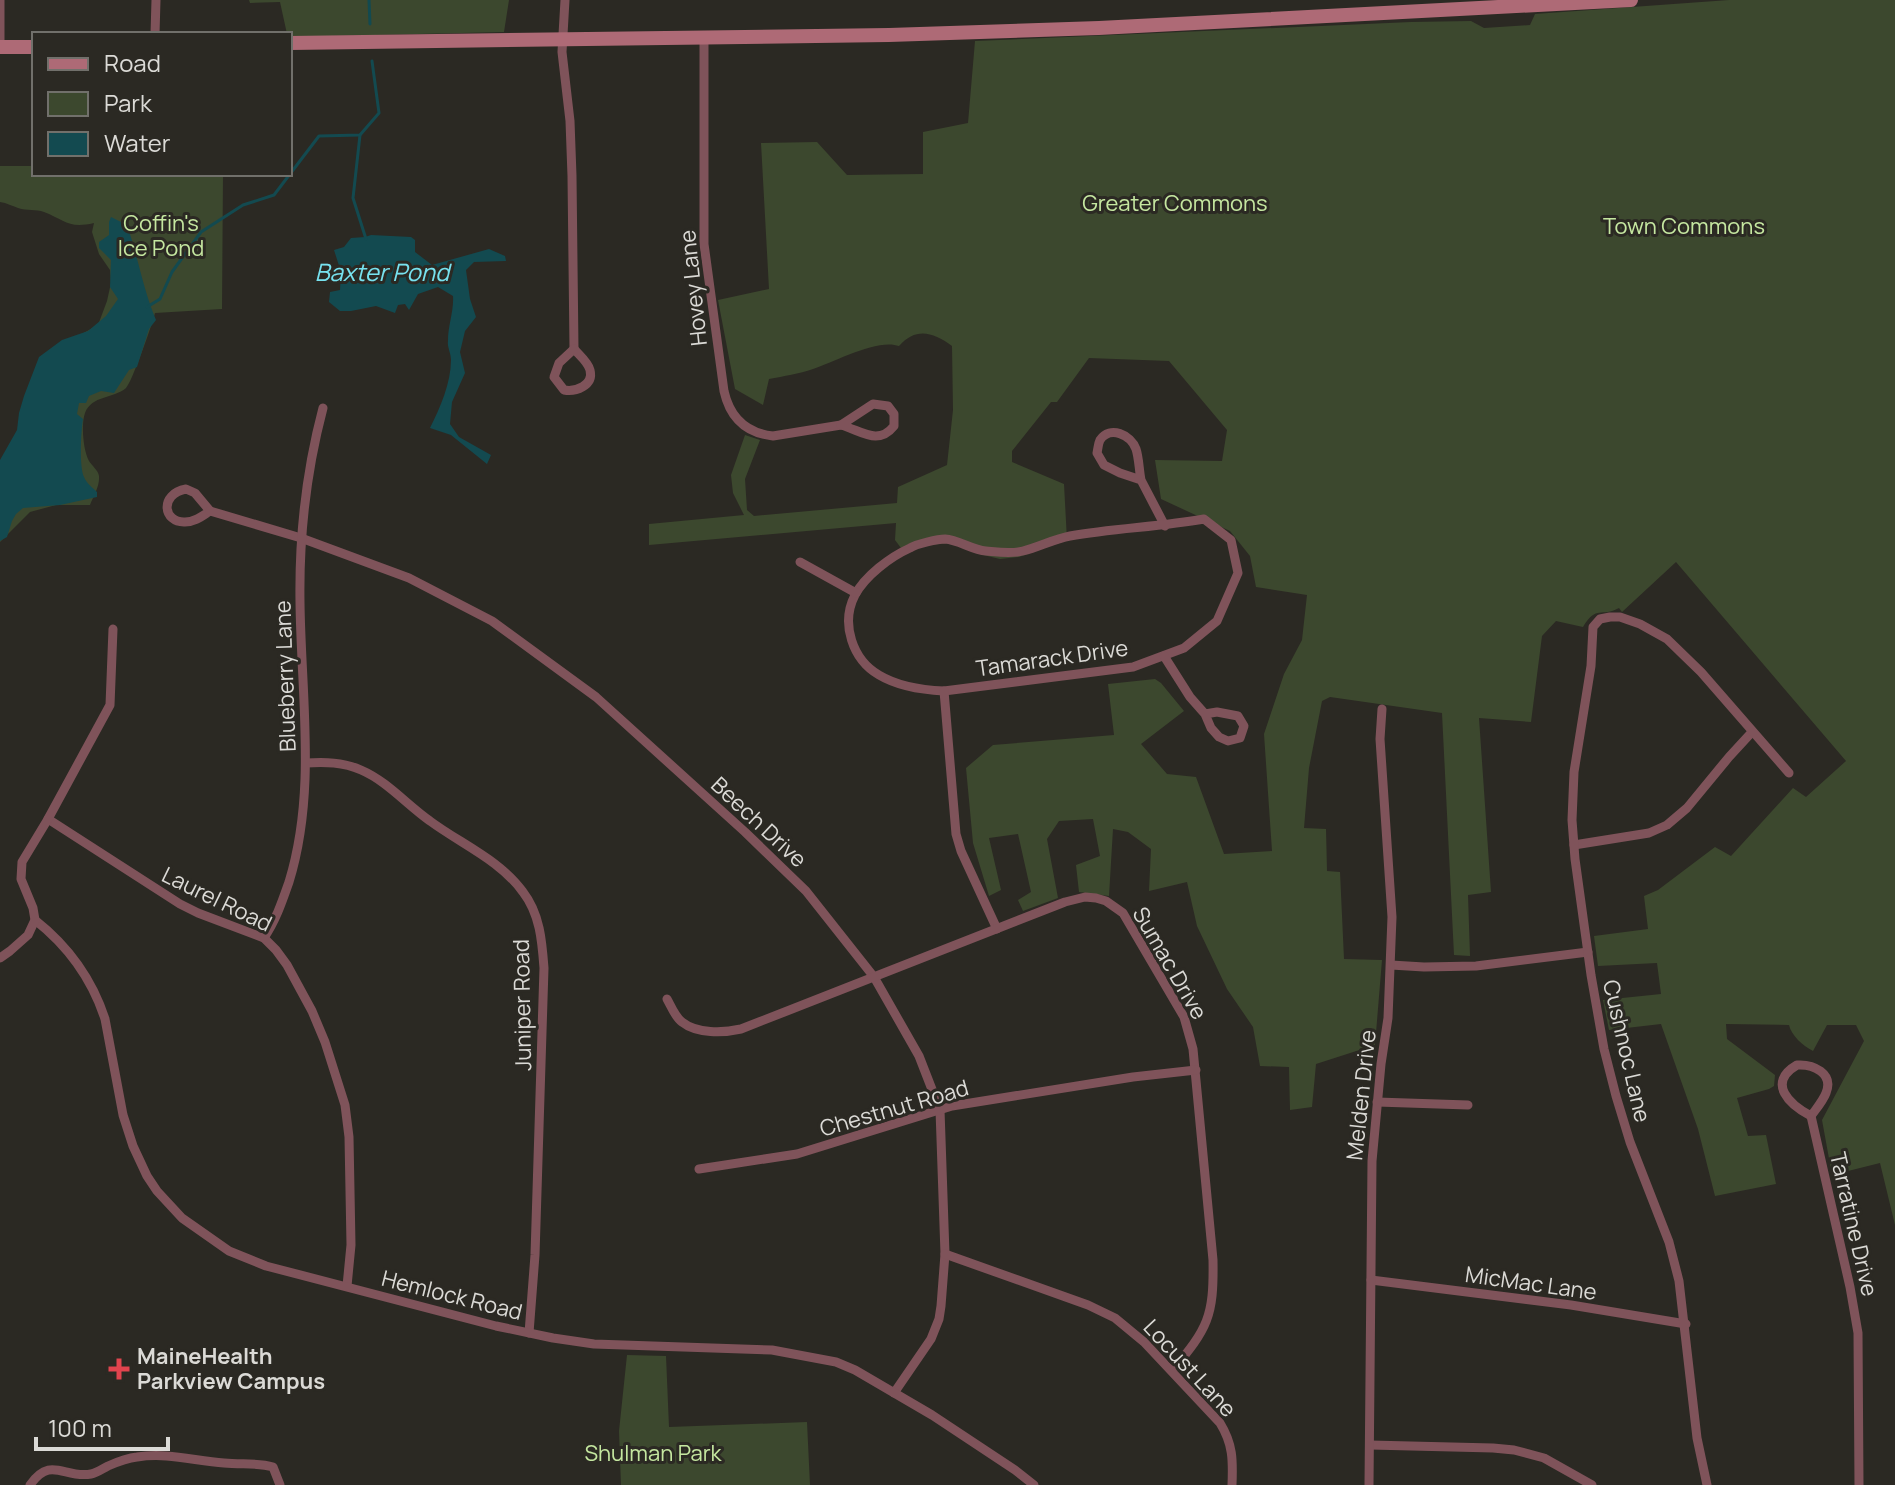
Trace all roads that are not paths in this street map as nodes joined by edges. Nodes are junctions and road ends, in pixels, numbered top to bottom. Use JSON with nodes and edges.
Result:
{"nodes":[{"id":1,"x":0,"y":0,"type":"edge"},
{"id":2,"x":156,"y":0,"type":"edge"},
{"id":3,"x":565,"y":0,"type":"edge"},
{"id":4,"x":1631,"y":0,"type":"edge"},
{"id":5,"x":155,"y":32,"type":"edge"},
{"id":6,"x":704,"y":38,"type":"junction"},
{"id":7,"x":561,"y":39,"type":"junction"},
{"id":8,"x":292,"y":43,"type":"edge"},
{"id":9,"x":0,"y":47,"type":"edge"},
{"id":10,"x":32,"y":47,"type":"edge"},
{"id":11,"x":574,"y":349,"type":"junction"},
{"id":12,"x":323,"y":408,"type":"dead end"},
{"id":13,"x":841,"y":425,"type":"junction"},
{"id":14,"x":1141,"y":480,"type":"junction"},
{"id":15,"x":210,"y":511,"type":"junction"},
{"id":16,"x":1165,"y":526,"type":"junction"},
{"id":17,"x":301,"y":538,"type":"junction"},
{"id":18,"x":800,"y":562,"type":"dead end"},
{"id":19,"x":856,"y":593,"type":"junction"},
{"id":20,"x":113,"y":629,"type":"dead end"},
{"id":21,"x":1164,"y":656,"type":"junction"},
{"id":22,"x":944,"y":691,"type":"junction"},
{"id":23,"x":1382,"y":709,"type":"dead end"},
{"id":24,"x":1205,"y":714,"type":"dead end"},
{"id":25,"x":1752,"y":732,"type":"junction"},
{"id":26,"x":306,"y":763,"type":"junction"},
{"id":27,"x":1789,"y":773,"type":"dead end"},
{"id":28,"x":48,"y":819,"type":"junction"},
{"id":29,"x":1574,"y":845,"type":"junction"},
{"id":30,"x":35,"y":920,"type":"junction"},
{"id":31,"x":997,"y":929,"type":"junction"},
{"id":32,"x":264,"y":938,"type":"junction"},
{"id":33,"x":1588,"y":952,"type":"junction"},
{"id":34,"x":0,"y":958,"type":"edge"},
{"id":35,"x":1391,"y":965,"type":"junction"},
{"id":36,"x":874,"y":977,"type":"junction"},
{"id":37,"x":667,"y":999,"type":"dead end"},
{"id":38,"x":1196,"y":1070,"type":"junction"},
{"id":39,"x":1377,"y":1102,"type":"junction"},
{"id":40,"x":1468,"y":1105,"type":"dead end"},
{"id":41,"x":940,"y":1110,"type":"junction"},
{"id":42,"x":1811,"y":1116,"type":"junction"},
{"id":43,"x":699,"y":1169,"type":"dead end"},
{"id":44,"x":945,"y":1254,"type":"junction"},
{"id":45,"x":1371,"y":1280,"type":"junction"},
{"id":46,"x":347,"y":1286,"type":"junction"},
{"id":47,"x":1686,"y":1324,"type":"junction"},
{"id":48,"x":529,"y":1333,"type":"junction"},
{"id":49,"x":1172,"y":1371,"type":"junction"},
{"id":50,"x":894,"y":1393,"type":"junction"},
{"id":51,"x":1370,"y":1445,"type":"junction"},
{"id":52,"x":1706,"y":1483,"type":"edge"},
{"id":53,"x":30,"y":1485,"type":"edge"},
{"id":54,"x":280,"y":1485,"type":"edge"},
{"id":55,"x":1034,"y":1485,"type":"edge"},
{"id":56,"x":1232,"y":1485,"type":"edge"},
{"id":57,"x":1369,"y":1485,"type":"edge"},
{"id":58,"x":1592,"y":1485,"type":"edge"},
{"id":59,"x":1693,"y":1485,"type":"edge"},
{"id":60,"x":1859,"y":1485,"type":"edge"}],
"edges":[{"from":1,"to":9,"type":"street"},
{"from":2,"to":5,"type":"street"},
{"from":3,"to":7,"type":"street"},
{"from":4,"to":6,"type":"main road"},
{"from":6,"to":7,"type":"main road"},
{"from":6,"to":13,"type":"street","name":"Hovey Lane"},
{"from":7,"to":8,"type":"main road"},
{"from":7,"to":11,"type":"street"},
{"from":9,"to":10,"type":"main road"},
{"from":11,"to":11,"type":"street"},
{"from":12,"to":17,"type":"street","name":"Blueberry Lane"},
{"from":13,"to":13,"type":"street","name":"Hovey Lane"},
{"from":14,"to":14,"type":"street"},
{"from":14,"to":16,"type":"street"},
{"from":15,"to":15,"type":"street","name":"Beech Drive"},
{"from":15,"to":17,"type":"street","name":"Beech Drive"},
{"from":16,"to":19,"type":"street","name":"Tamarack Drive"},
{"from":16,"to":21,"type":"street","name":"Tamarack Drive"},
{"from":17,"to":26,"type":"street","name":"Blueberry Lane"},
{"from":17,"to":36,"type":"street","name":"Beech Drive"},
{"from":18,"to":19,"type":"street"},
{"from":19,"to":22,"type":"street","name":"Tamarack Drive"},
{"from":20,"to":28,"type":"street"},
{"from":21,"to":22,"type":"street","name":"Tamarack Drive"},
{"from":21,"to":24,"type":"street"},
{"from":22,"to":31,"type":"street"},
{"from":23,"to":35,"type":"street","name":"Melden Drive"},
{"from":25,"to":27,"type":"street"},
{"from":25,"to":29,"type":"street"},
{"from":25,"to":29,"type":"street","name":"Cushnoc Lane"},
{"from":26,"to":32,"type":"street","name":"Blueberry Lane"},
{"from":26,"to":48,"type":"street","name":"Juniper Road"},
{"from":28,"to":30,"type":"street"},
{"from":28,"to":32,"type":"street","name":"Laurel Road"},
{"from":29,"to":33,"type":"street","name":"Cushnoc Lane"},
{"from":30,"to":34,"type":"street"},
{"from":30,"to":46,"type":"street","name":"Hemlock Road"},
{"from":31,"to":36,"type":"street","name":"Sumac Drive"},
{"from":31,"to":38,"type":"street","name":"Sumac Drive"},
{"from":32,"to":46,"type":"street","name":"Laurel Road"},
{"from":33,"to":35,"type":"street"},
{"from":33,"to":47,"type":"street","name":"Cushnoc Lane"},
{"from":35,"to":39,"type":"street","name":"Melden Drive"},
{"from":36,"to":37,"type":"street","name":"Sumac Drive"},
{"from":36,"to":41,"type":"street","name":"Beech Drive"},
{"from":38,"to":41,"type":"street","name":"Chestnut Road"},
{"from":38,"to":49,"type":"street","name":"Sumac Drive"},
{"from":39,"to":40,"type":"street"},
{"from":39,"to":45,"type":"street","name":"Melden Drive"},
{"from":41,"to":43,"type":"street","name":"Chestnut Road"},
{"from":41,"to":44,"type":"street","name":"Beech Drive"},
{"from":42,"to":42,"type":"street"},
{"from":42,"to":60,"type":"street","name":"Tarratine Drive"},
{"from":44,"to":49,"type":"street","name":"Locust Lane"},
{"from":44,"to":50,"type":"street","name":"Beech Drive"},
{"from":45,"to":47,"type":"street","name":"MicMac Lane"},
{"from":45,"to":51,"type":"street","name":"Melden Drive"},
{"from":46,"to":48,"type":"street","name":"Hemlock Road"},
{"from":47,"to":52,"type":"street","name":"Cushnoc Lane"},
{"from":48,"to":50,"type":"street","name":"Hemlock Road"},
{"from":49,"to":56,"type":"street","name":"Locust Lane"},
{"from":50,"to":55,"type":"street","name":"Hemlock Road"},
{"from":51,"to":57,"type":"street","name":"Melden Drive"},
{"from":51,"to":58,"type":"street"},
{"from":52,"to":59,"type":"street"},
{"from":53,"to":54,"type":"street"}]}
